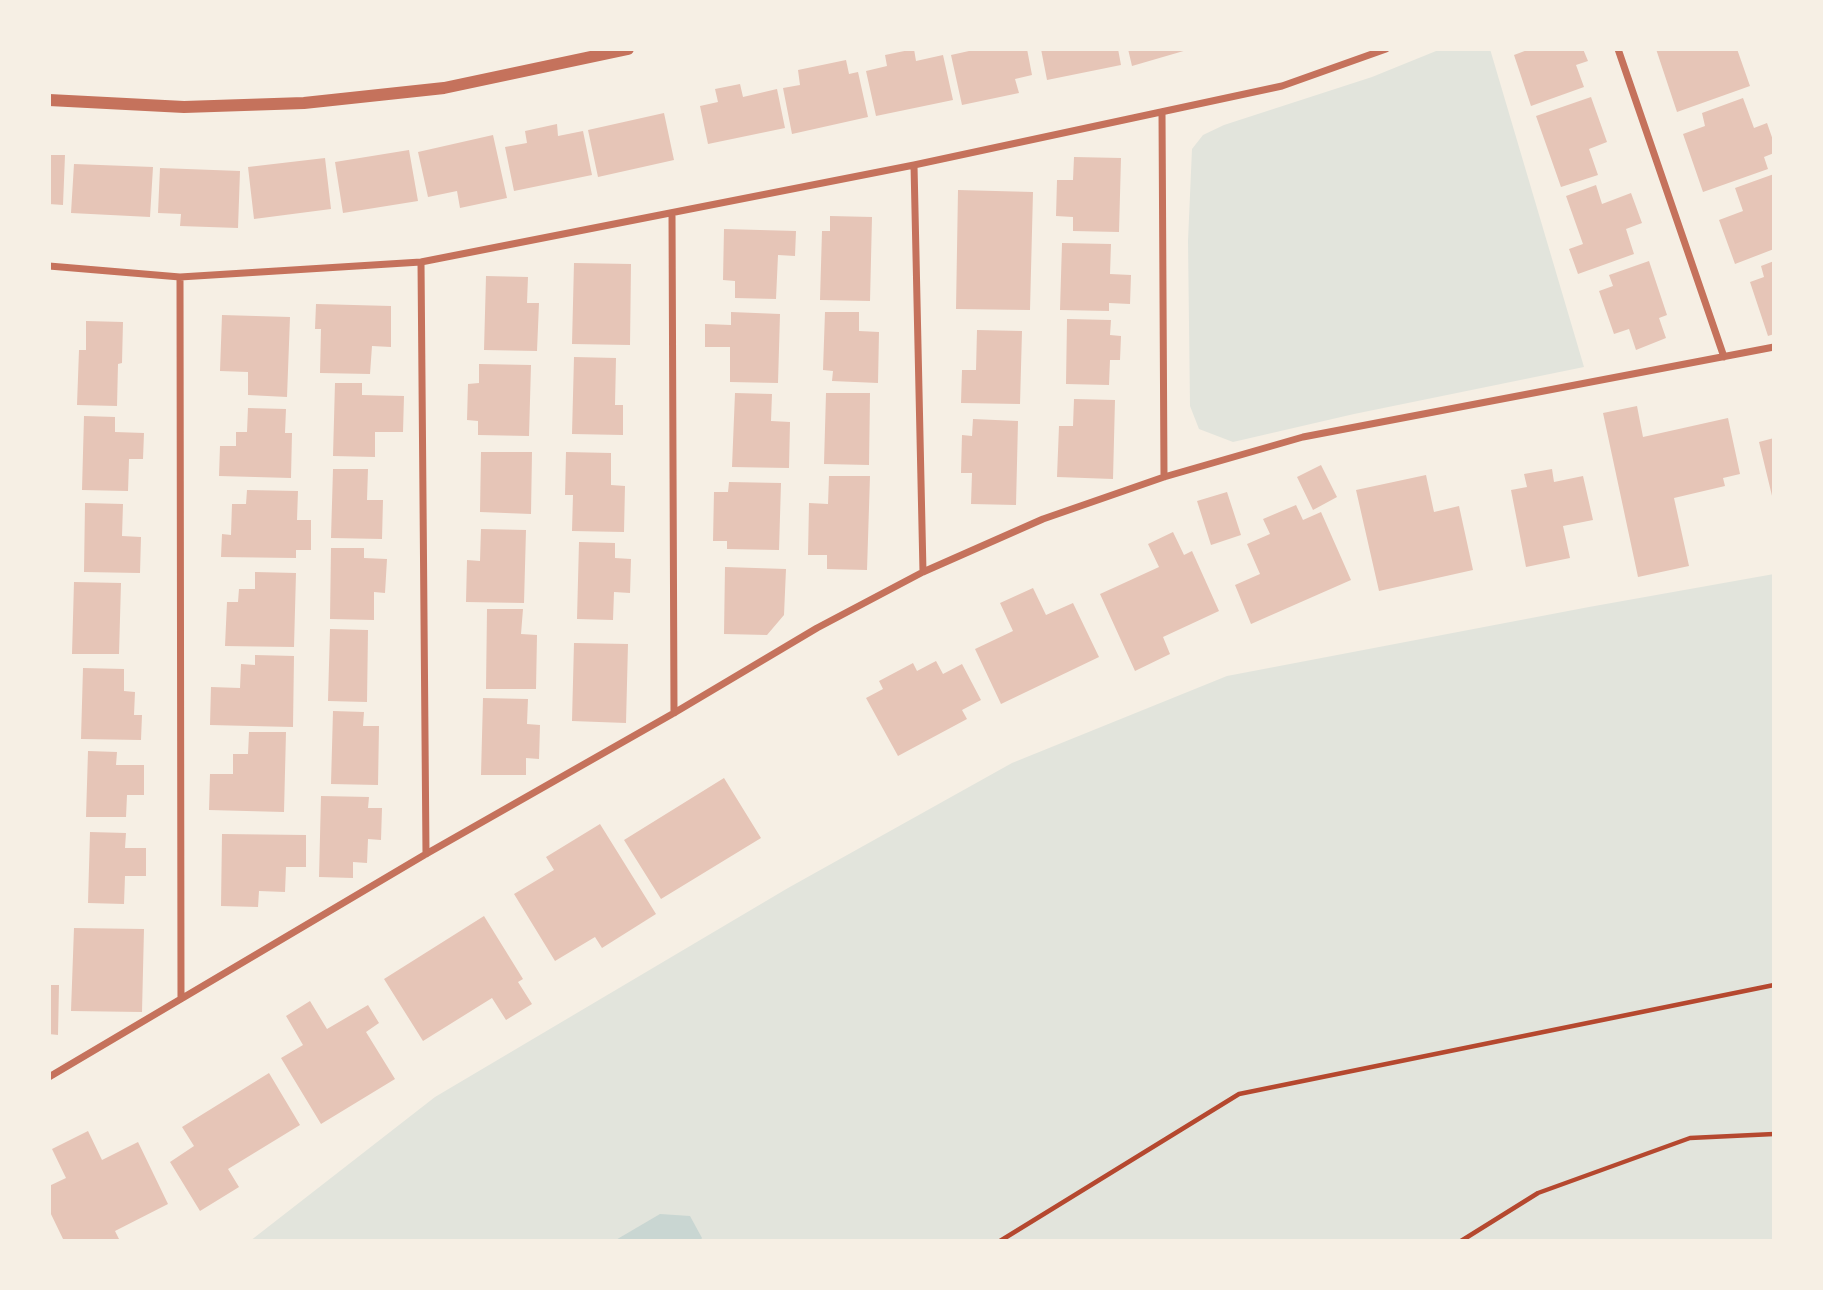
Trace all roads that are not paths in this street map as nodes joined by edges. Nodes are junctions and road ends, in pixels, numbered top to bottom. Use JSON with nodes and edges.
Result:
{"nodes":[{"id":1,"x":628,"y":49,"type":"edge"},
{"id":2,"x":1386,"y":49,"type":"edge"},
{"id":3,"x":1618,"y":49,"type":"edge"},
{"id":4,"x":49,"y":100,"type":"edge"},
{"id":5,"x":1162,"y":112,"type":"junction"},
{"id":6,"x":914,"y":166,"type":"junction"},
{"id":7,"x":672,"y":213,"type":"junction"},
{"id":8,"x":421,"y":262,"type":"junction"},
{"id":9,"x":49,"y":266,"type":"edge"},
{"id":10,"x":180,"y":277,"type":"junction"},
{"id":11,"x":1774,"y":347,"type":"edge"},
{"id":12,"x":1724,"y":357,"type":"junction"},
{"id":13,"x":1164,"y":477,"type":"junction"},
{"id":14,"x":923,"y":572,"type":"junction"},
{"id":15,"x":674,"y":713,"type":"junction"},
{"id":16,"x":426,"y":854,"type":"junction"},
{"id":17,"x":181,"y":998,"type":"junction"},
{"id":18,"x":49,"y":1077,"type":"edge"}],
"edges":[{"from":1,"to":4,"type":"street"},
{"from":2,"to":5,"type":"street"},
{"from":3,"to":12,"type":"street"},
{"from":5,"to":6,"type":"street"},
{"from":5,"to":13,"type":"street"},
{"from":6,"to":7,"type":"street"},
{"from":6,"to":14,"type":"street"},
{"from":7,"to":8,"type":"street"},
{"from":7,"to":15,"type":"street"},
{"from":8,"to":10,"type":"street"},
{"from":8,"to":16,"type":"street"},
{"from":9,"to":10,"type":"street"},
{"from":10,"to":17,"type":"street"},
{"from":11,"to":12,"type":"street"},
{"from":12,"to":13,"type":"street"},
{"from":13,"to":14,"type":"street"},
{"from":14,"to":15,"type":"street"},
{"from":15,"to":16,"type":"street"},
{"from":16,"to":17,"type":"street"},
{"from":17,"to":18,"type":"street"}]}
